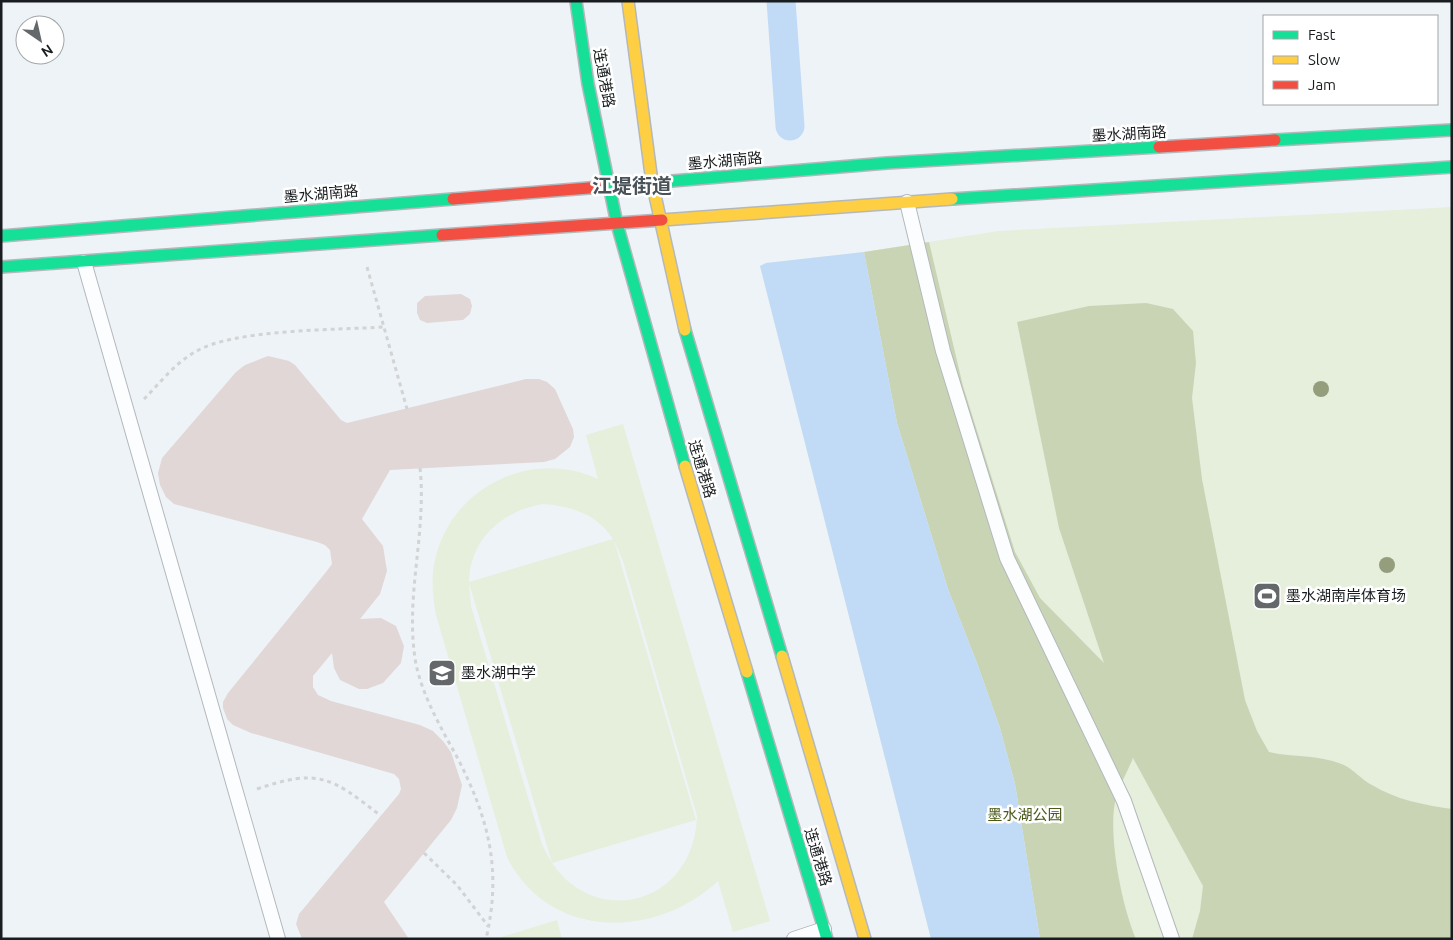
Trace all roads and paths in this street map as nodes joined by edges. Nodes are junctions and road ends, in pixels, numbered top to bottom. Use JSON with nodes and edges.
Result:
{"nodes":[{"id":1,"x":576,"y":1,"type":"edge"},
{"id":2,"x":628,"y":1,"type":"edge"},
{"id":3,"x":1452,"y":130,"type":"edge"},
{"id":4,"x":1452,"y":167,"type":"edge"},
{"id":5,"x":652,"y":182,"type":"junction"},
{"id":6,"x":609,"y":186,"type":"junction"},
{"id":7,"x":907,"y":202,"type":"junction"},
{"id":8,"x":658,"y":221,"type":"junction"},
{"id":9,"x":617,"y":224,"type":"junction"},
{"id":10,"x":1,"y":236,"type":"edge"},
{"id":11,"x":360,"y":242,"type":"junction"},
{"id":12,"x":84,"y":262,"type":"junction"},
{"id":13,"x":1,"y":268,"type":"edge"},
{"id":14,"x":384,"y":327,"type":"junction"},
{"id":15,"x":407,"y":409,"type":"dead end"},
{"id":16,"x":128,"y":415,"type":"junction"},
{"id":17,"x":420,"y":468,"type":"dead end"},
{"id":18,"x":237,"y":795,"type":"junction"},
{"id":19,"x":380,"y":816,"type":"dead end"},
{"id":20,"x":424,"y":853,"type":"dead end"},
{"id":21,"x":488,"y":927,"type":"junction"},
{"id":22,"x":826,"y":934,"type":"edge"},
{"id":23,"x":278,"y":939,"type":"edge"},
{"id":24,"x":486,"y":939,"type":"edge"},
{"id":25,"x":794,"y":939,"type":"edge"},
{"id":26,"x":865,"y":939,"type":"edge"},
{"id":27,"x":1172,"y":939,"type":"edge"}],
"edges":[{"from":1,"to":6,"type":"main road","name":"连通港路"},
{"from":2,"to":5,"type":"main road","name":"连通港路"},
{"from":3,"to":5,"type":"main road","name":"墨水湖南路"},
{"from":4,"to":7,"type":"main road"},
{"from":5,"to":6,"type":"main road","name":"墨水湖南路"},
{"from":5,"to":8,"type":"main road","name":"连通港路"},
{"from":6,"to":9,"type":"main road","name":"连通港路"},
{"from":6,"to":10,"type":"main road","name":"墨水湖南路"},
{"from":7,"to":8,"type":"main road"},
{"from":7,"to":27,"type":"lane"},
{"from":8,"to":9,"type":"main road"},
{"from":8,"to":26,"type":"main road","name":"连通港路"},
{"from":9,"to":11,"type":"main road"},
{"from":9,"to":22,"type":"main road","name":"连通港路"},
{"from":11,"to":12,"type":"main road"},
{"from":11,"to":14,"type":"path"},
{"from":12,"to":13,"type":"main road"},
{"from":12,"to":16,"type":"lane"},
{"from":14,"to":15,"type":"path"},
{"from":14,"to":16,"type":"path"},
{"from":16,"to":18,"type":"lane"},
{"from":17,"to":21,"type":"path"},
{"from":18,"to":19,"type":"path"},
{"from":18,"to":23,"type":"lane"},
{"from":20,"to":21,"type":"path"},
{"from":21,"to":24,"type":"path"},
{"from":22,"to":25,"type":"lane"}]}
